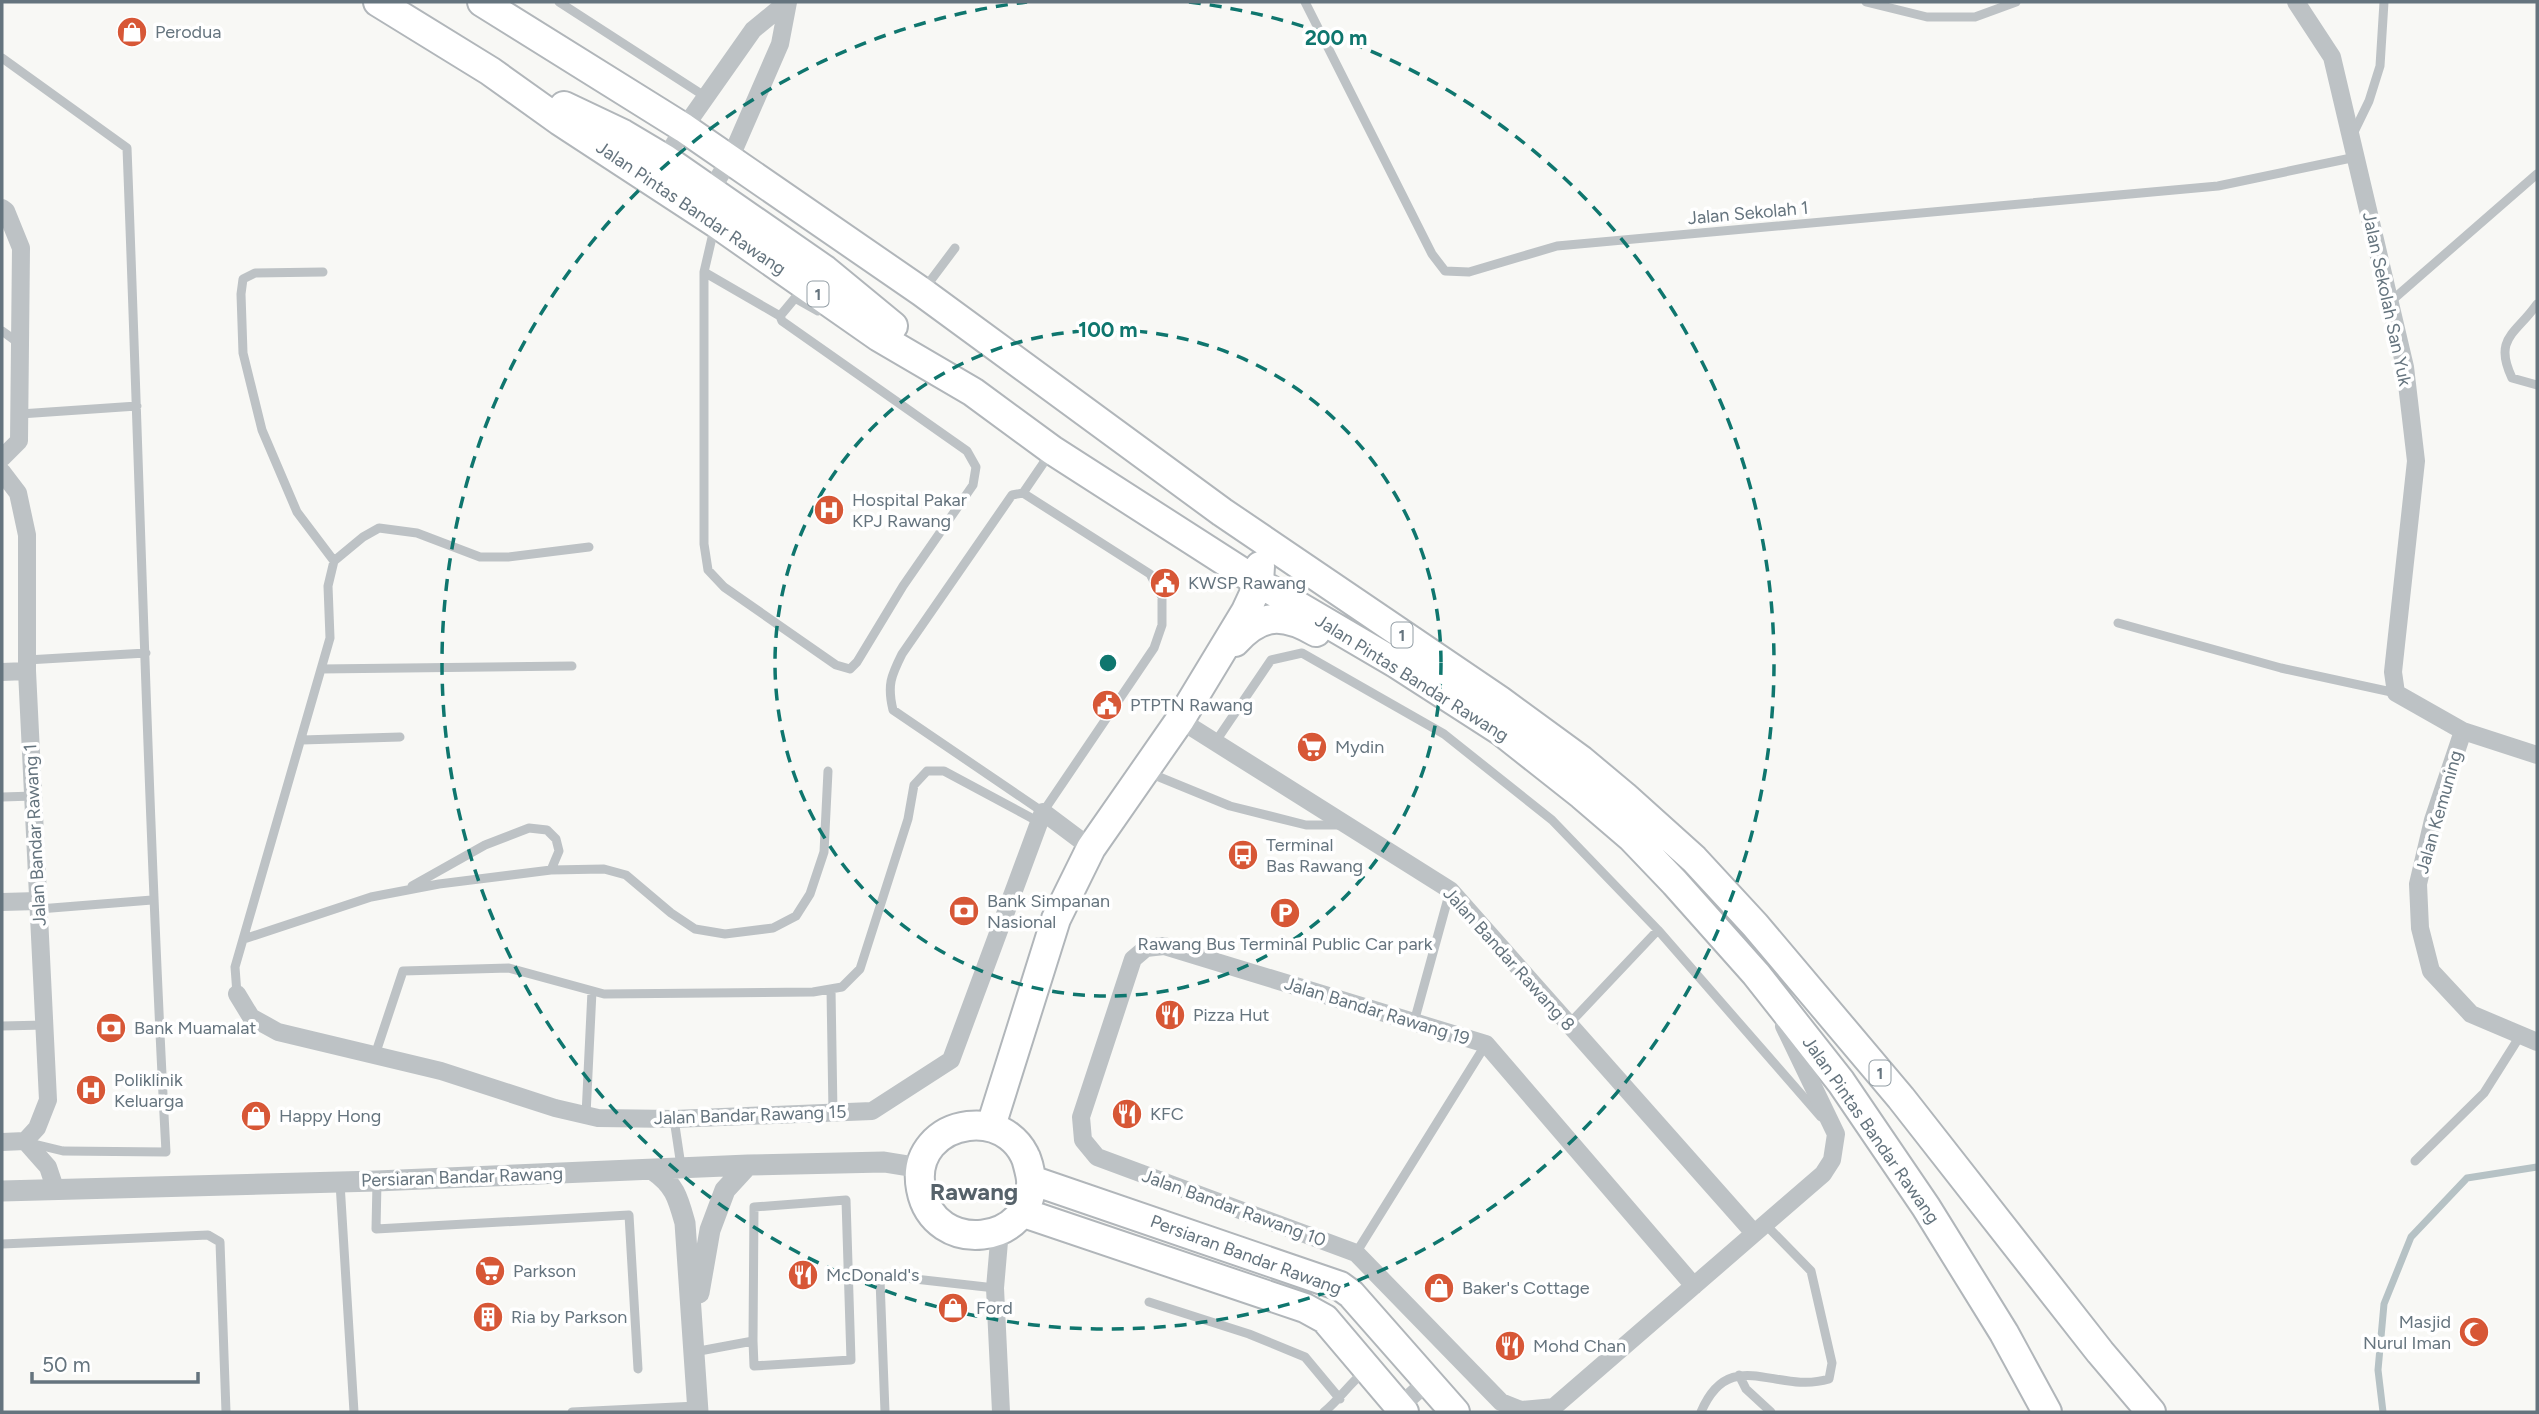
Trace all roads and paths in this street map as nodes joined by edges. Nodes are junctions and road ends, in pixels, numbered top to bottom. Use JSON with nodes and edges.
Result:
{"nodes":[{"id":1,"x":378,"y":2,"type":"edge"},
{"id":2,"x":482,"y":2,"type":"edge"},
{"id":3,"x":559,"y":2,"type":"edge"},
{"id":4,"x":787,"y":2,"type":"edge"},
{"id":5,"x":1305,"y":2,"type":"edge"},
{"id":6,"x":1866,"y":2,"type":"edge"},
{"id":7,"x":2016,"y":2,"type":"edge"},
{"id":8,"x":2296,"y":2,"type":"edge"},
{"id":9,"x":2385,"y":2,"type":"edge"},
{"id":10,"x":2,"y":58,"type":"edge"},
{"id":11,"x":490,"y":71,"type":"junction"},
{"id":12,"x":706,"y":97,"type":"junction"},
{"id":13,"x":684,"y":128,"type":"junction"},
{"id":14,"x":2351,"y":137,"type":"junction"},
{"id":15,"x":2356,"y":157,"type":"junction"},
{"id":16,"x":665,"y":159,"type":"junction"},
{"id":17,"x":730,"y":159,"type":"junction"},
{"id":18,"x":2537,"y":174,"type":"edge"},
{"id":19,"x":711,"y":190,"type":"junction"},
{"id":20,"x":2,"y":208,"type":"edge"},
{"id":21,"x":716,"y":223,"type":"junction"},
{"id":22,"x":955,"y":248,"type":"dead end"},
{"id":23,"x":323,"y":272,"type":"dead end"},
{"id":24,"x":704,"y":272,"type":"junction"},
{"id":25,"x":922,"y":292,"type":"junction"},
{"id":26,"x":2390,"y":302,"type":"junction"},
{"id":27,"x":2537,"y":304,"type":"edge"},
{"id":28,"x":821,"y":313,"type":"dead end"},
{"id":29,"x":780,"y":316,"type":"junction"},
{"id":30,"x":2,"y":331,"type":"edge"},
{"id":31,"x":22,"y":345,"type":"junction"},
{"id":32,"x":939,"y":384,"type":"dead end"},
{"id":33,"x":2537,"y":385,"type":"edge"},
{"id":34,"x":974,"y":393,"type":"junction"},
{"id":35,"x":137,"y":406,"type":"junction"},
{"id":36,"x":20,"y":414,"type":"junction"},
{"id":37,"x":1052,"y":450,"type":"junction"},
{"id":38,"x":2,"y":458,"type":"edge"},
{"id":39,"x":2,"y":472,"type":"edge"},
{"id":40,"x":1023,"y":493,"type":"junction"},
{"id":41,"x":1222,"y":512,"type":"junction"},
{"id":42,"x":589,"y":547,"type":"dead end"},
{"id":43,"x":334,"y":561,"type":"junction"},
{"id":44,"x":1259,"y":583,"type":"junction"},
{"id":45,"x":2118,"y":623,"type":"dead end"},
{"id":46,"x":146,"y":653,"type":"junction"},
{"id":47,"x":27,"y":665,"type":"junction"},
{"id":48,"x":572,"y":666,"type":"dead end"},
{"id":49,"x":1212,"y":668,"type":"junction"},
{"id":50,"x":321,"y":669,"type":"junction"},
{"id":51,"x":2,"y":672,"type":"edge"},
{"id":52,"x":2396,"y":692,"type":"junction"},
{"id":53,"x":1180,"y":720,"type":"junction"},
{"id":54,"x":2463,"y":731,"type":"junction"},
{"id":55,"x":400,"y":737,"type":"dead end"},
{"id":56,"x":302,"y":740,"type":"junction"},
{"id":57,"x":1216,"y":741,"type":"junction"},
{"id":58,"x":1531,"y":755,"type":"junction"},
{"id":59,"x":2537,"y":755,"type":"edge"},
{"id":60,"x":828,"y":771,"type":"dead end"},
{"id":61,"x":1143,"y":771,"type":"junction"},
{"id":62,"x":34,"y":796,"type":"junction"},
{"id":63,"x":2,"y":797,"type":"edge"},
{"id":64,"x":1041,"y":817,"type":"junction"},
{"id":65,"x":1349,"y":825,"type":"junction"},
{"id":66,"x":1091,"y":848,"type":"junction"},
{"id":67,"x":551,"y":870,"type":"junction"},
{"id":68,"x":405,"y":890,"type":"junction"},
{"id":69,"x":1450,"y":890,"type":"junction"},
{"id":70,"x":152,"y":900,"type":"junction"},
{"id":71,"x":2,"y":902,"type":"edge"},
{"id":72,"x":39,"y":905,"type":"junction"},
{"id":73,"x":1658,"y":930,"type":"junction"},
{"id":74,"x":244,"y":939,"type":"junction"},
{"id":75,"x":1164,"y":946,"type":"joint"},
{"id":76,"x":1756,"y":974,"type":"junction"},
{"id":77,"x":831,"y":989,"type":"junction"},
{"id":78,"x":592,"y":991,"type":"junction"},
{"id":79,"x":237,"y":994,"type":"joint"},
{"id":80,"x":1414,"y":1022,"type":"junction"},
{"id":81,"x":1569,"y":1024,"type":"junction"},
{"id":82,"x":45,"y":1025,"type":"junction"},
{"id":83,"x":2,"y":1026,"type":"edge"},
{"id":84,"x":2529,"y":1039,"type":"edge"},
{"id":85,"x":1486,"y":1044,"type":"junction"},
{"id":86,"x":376,"y":1055,"type":"junction"},
{"id":87,"x":833,"y":1113,"type":"junction"},
{"id":88,"x":586,"y":1115,"type":"junction"},
{"id":89,"x":674,"y":1119,"type":"junction"},
{"id":90,"x":991,"y":1126,"type":"junction"},
{"id":91,"x":1836,"y":1134,"type":"junction"},
{"id":92,"x":25,"y":1141,"type":"junction"},
{"id":93,"x":2,"y":1142,"type":"edge"},
{"id":94,"x":2415,"y":1161,"type":"dead end"},
{"id":95,"x":748,"y":1165,"type":"junction"},
{"id":96,"x":681,"y":1168,"type":"junction"},
{"id":97,"x":921,"y":1168,"type":"junction"},
{"id":98,"x":1029,"y":1169,"type":"junction"},
{"id":99,"x":653,"y":1170,"type":"junction"},
{"id":100,"x":340,"y":1181,"type":"junction"},
{"id":101,"x":377,"y":1181,"type":"junction"},
{"id":102,"x":55,"y":1188,"type":"junction"},
{"id":103,"x":2,"y":1191,"type":"edge"},
{"id":104,"x":1021,"y":1212,"type":"junction"},
{"id":105,"x":1760,"y":1228,"type":"junction"},
{"id":106,"x":1000,"y":1230,"type":"junction"},
{"id":107,"x":2,"y":1244,"type":"edge"},
{"id":108,"x":1356,"y":1253,"type":"junction"},
{"id":109,"x":1694,"y":1286,"type":"junction"},
{"id":110,"x":995,"y":1288,"type":"junction"},
{"id":111,"x":1149,"y":1302,"type":"dead end"},
{"id":112,"x":693,"y":1326,"type":"junction"},
{"id":113,"x":753,"y":1341,"type":"junction"},
{"id":114,"x":695,"y":1352,"type":"junction"},
{"id":115,"x":638,"y":1369,"type":"dead end"},
{"id":116,"x":1367,"y":1369,"type":"junction"},
{"id":117,"x":1739,"y":1375,"type":"junction"},
{"id":118,"x":1428,"y":1381,"type":"junction"},
{"id":119,"x":1340,"y":1399,"type":"junction"},
{"id":120,"x":697,"y":1409,"type":"edge"},
{"id":121,"x":1552,"y":1409,"type":"edge"},
{"id":122,"x":1399,"y":1410,"type":"edge"},
{"id":123,"x":226,"y":1412,"type":"edge"},
{"id":124,"x":354,"y":1412,"type":"edge"},
{"id":125,"x":572,"y":1412,"type":"edge"},
{"id":126,"x":885,"y":1412,"type":"edge"},
{"id":127,"x":1001,"y":1412,"type":"edge"},
{"id":128,"x":1324,"y":1412,"type":"edge"},
{"id":129,"x":1455,"y":1412,"type":"edge"},
{"id":130,"x":1701,"y":1412,"type":"edge"},
{"id":131,"x":1771,"y":1412,"type":"edge"},
{"id":132,"x":2047,"y":1412,"type":"edge"},
{"id":133,"x":2151,"y":1412,"type":"edge"}],
"edges":[{"from":1,"to":11,"type":"main road","name":"Jalan Pintas Bandar Rawang","number":"1"},
{"from":2,"to":13,"type":"main road","name":"Jalan Pintas Bandar Rawang","number":"1"},
{"from":3,"to":12,"type":"lane"},
{"from":4,"to":12,"type":"street"},
{"from":4,"to":17,"type":"street"},
{"from":5,"to":15,"type":"lane","name":"Jalan Sekolah 1"},
{"from":6,"to":7,"type":"lane"},
{"from":8,"to":14,"type":"street","name":"Jalan Sekolah San Yuk"},
{"from":9,"to":14,"type":"lane"},
{"from":10,"to":35,"type":"lane"},
{"from":11,"to":16,"type":"main road"},
{"from":11,"to":21,"type":"main road","name":"Jalan Pintas Bandar Rawang","number":"1"},
{"from":12,"to":13,"type":"street"},
{"from":13,"to":16,"type":"street"},
{"from":13,"to":17,"type":"main road","name":"Jalan Pintas Bandar Rawang","number":"1"},
{"from":14,"to":15,"type":"street","name":"Jalan Sekolah San Yuk"},
{"from":15,"to":26,"type":"street","name":"Jalan Sekolah San Yuk"},
{"from":16,"to":19,"type":"main road"},
{"from":17,"to":19,"type":"street"},
{"from":17,"to":25,"type":"main road","name":"Jalan Pintas Bandar Rawang","number":"1"},
{"from":18,"to":26,"type":"lane"},
{"from":19,"to":34,"type":"main road"},
{"from":20,"to":31,"type":"street"},
{"from":21,"to":24,"type":"lane"},
{"from":21,"to":34,"type":"main road","name":"Jalan Pintas Bandar Rawang","number":"1"},
{"from":22,"to":25,"type":"lane"},
{"from":23,"to":43,"type":"lane"},
{"from":24,"to":29,"type":"lane"},
{"from":24,"to":29,"type":"lane"},
{"from":25,"to":41,"type":"main road","name":"Jalan Pintas Bandar Rawang","number":"1"},
{"from":26,"to":52,"type":"street","name":"Jalan Sekolah San Yuk"},
{"from":27,"to":33,"type":"lane"},
{"from":28,"to":29,"type":"lane"},
{"from":30,"to":31,"type":"lane"},
{"from":31,"to":36,"type":"street"},
{"from":32,"to":34,"type":"lane"},
{"from":34,"to":37,"type":"main road","name":"Jalan Pintas Bandar Rawang","number":"1"},
{"from":35,"to":36,"type":"lane"},
{"from":35,"to":46,"type":"lane"},
{"from":36,"to":38,"type":"street"},
{"from":37,"to":40,"type":"lane"},
{"from":37,"to":44,"type":"main road","name":"Jalan Pintas Bandar Rawang","number":"1"},
{"from":39,"to":47,"type":"street","name":"Jalan Bandar Rawang 1"},
{"from":40,"to":64,"type":"lane"},
{"from":40,"to":64,"type":"lane"},
{"from":41,"to":44,"type":"main road"},
{"from":41,"to":133,"type":"main road","name":"Jalan Pintas Bandar Rawang","number":"1"},
{"from":42,"to":43,"type":"lane"},
{"from":43,"to":50,"type":"lane"},
{"from":44,"to":49,"type":"main road"},
{"from":44,"to":58,"type":"main road","name":"Jalan Pintas Bandar Rawang","number":"1"},
{"from":45,"to":52,"type":"lane"},
{"from":46,"to":47,"type":"lane"},
{"from":46,"to":70,"type":"lane"},
{"from":47,"to":51,"type":"street"},
{"from":47,"to":62,"type":"street","name":"Jalan Bandar Rawang 1"},
{"from":48,"to":50,"type":"lane"},
{"from":49,"to":53,"type":"main road"},
{"from":49,"to":58,"type":"main road"},
{"from":50,"to":56,"type":"lane"},
{"from":52,"to":54,"type":"street"},
{"from":53,"to":57,"type":"street","name":"Jalan Bandar Rawang 8"},
{"from":53,"to":61,"type":"main road"},
{"from":54,"to":59,"type":"street"},
{"from":54,"to":84,"type":"street","name":"Jalan Kemuning"},
{"from":55,"to":56,"type":"lane"},
{"from":56,"to":74,"type":"lane"},
{"from":57,"to":65,"type":"street","name":"Jalan Bandar Rawang 8"},
{"from":57,"to":73,"type":"lane"},
{"from":58,"to":76,"type":"main road","name":"Jalan Pintas Bandar Rawang","number":"1"},
{"from":60,"to":67,"type":"lane"},
{"from":61,"to":65,"type":"lane"},
{"from":61,"to":66,"type":"main road"},
{"from":62,"to":63,"type":"lane"},
{"from":62,"to":72,"type":"street","name":"Jalan Bandar Rawang 1"},
{"from":64,"to":66,"type":"street"},
{"from":64,"to":77,"type":"lane"},
{"from":64,"to":87,"type":"street","name":"Jalan Bandar Rawang 15"},
{"from":65,"to":69,"type":"street","name":"Jalan Bandar Rawang 8"},
{"from":66,"to":90,"type":"main road"},
{"from":67,"to":68,"type":"lane"},
{"from":67,"to":68,"type":"lane"},
{"from":68,"to":74,"type":"lane"},
{"from":69,"to":80,"type":"lane"},
{"from":69,"to":81,"type":"street","name":"Jalan Bandar Rawang 8"},
{"from":70,"to":72,"type":"lane"},
{"from":70,"to":92,"type":"lane"},
{"from":71,"to":72,"type":"street"},
{"from":72,"to":82,"type":"street","name":"Jalan Bandar Rawang 1"},
{"from":73,"to":81,"type":"lane"},
{"from":73,"to":91,"type":"lane"},
{"from":74,"to":79,"type":"lane"},
{"from":75,"to":80,"type":"street","name":"Jalan Bandar Rawang 19"},
{"from":75,"to":108,"type":"street","name":"Jalan Bandar Rawang 10"},
{"from":76,"to":91,"type":"street"},
{"from":76,"to":132,"type":"main road","name":"Jalan Pintas Bandar Rawang","number":"1"},
{"from":77,"to":78,"type":"lane"},
{"from":77,"to":87,"type":"lane"},
{"from":78,"to":86,"type":"lane"},
{"from":78,"to":88,"type":"lane"},
{"from":79,"to":86,"type":"street","name":"Jalan Bandar Rawang 15"},
{"from":80,"to":85,"type":"street","name":"Jalan Bandar Rawang 19"},
{"from":81,"to":105,"type":"street","name":"Jalan Bandar Rawang 8"},
{"from":82,"to":83,"type":"lane"},
{"from":82,"to":92,"type":"street","name":"Jalan Bandar Rawang 1"},
{"from":84,"to":94,"type":"lane"},
{"from":85,"to":108,"type":"lane"},
{"from":85,"to":109,"type":"street","name":"Jalan Bandar Rawang 19"},
{"from":86,"to":88,"type":"street","name":"Jalan Bandar Rawang 15"},
{"from":87,"to":89,"type":"street","name":"Jalan Bandar Rawang 15"},
{"from":88,"to":89,"type":"street","name":"Jalan Bandar Rawang 15"},
{"from":89,"to":96,"type":"lane"},
{"from":90,"to":97,"type":"main road"},
{"from":90,"to":98,"type":"main road"},
{"from":91,"to":105,"type":"street"},
{"from":92,"to":93,"type":"street"},
{"from":92,"to":102,"type":"street"},
{"from":95,"to":96,"type":"street","name":"Persiaran Bandar Rawang"},
{"from":95,"to":97,"type":"street","name":"Persiaran Bandar Rawang"},
{"from":95,"to":112,"type":"street"},
{"from":96,"to":99,"type":"street","name":"Persiaran Bandar Rawang"},
{"from":97,"to":106,"type":"main road"},
{"from":98,"to":104,"type":"main road"},
{"from":98,"to":118,"type":"main road","name":"Persiaran Bandar Rawang"},
{"from":99,"to":101,"type":"street","name":"Persiaran Bandar Rawang"},
{"from":99,"to":112,"type":"street"},
{"from":100,"to":101,"type":"street","name":"Persiaran Bandar Rawang"},
{"from":100,"to":102,"type":"street","name":"Persiaran Bandar Rawang"},
{"from":100,"to":124,"type":"lane"},
{"from":101,"to":115,"type":"lane"},
{"from":102,"to":103,"type":"street","name":"Persiaran Bandar Rawang"},
{"from":104,"to":106,"type":"main road"},
{"from":104,"to":116,"type":"main road","name":"Persiaran Bandar Rawang"},
{"from":105,"to":109,"type":"street"},
{"from":105,"to":117,"type":"lane"},
{"from":106,"to":110,"type":"street"},
{"from":107,"to":123,"type":"lane"},
{"from":108,"to":121,"type":"street","name":"Jalan Bandar Rawang 10"},
{"from":109,"to":121,"type":"street"},
{"from":110,"to":126,"type":"lane"},
{"from":110,"to":127,"type":"street"},
{"from":111,"to":119,"type":"lane"},
{"from":112,"to":114,"type":"street"},
{"from":113,"to":113,"type":"lane"},
{"from":113,"to":114,"type":"lane"},
{"from":114,"to":120,"type":"street"},
{"from":116,"to":119,"type":"lane"},
{"from":116,"to":122,"type":"main road","name":"Persiaran Bandar Rawang"},
{"from":117,"to":130,"type":"lane"},
{"from":117,"to":131,"type":"lane"},
{"from":118,"to":122,"type":"street"},
{"from":118,"to":129,"type":"main road","name":"Persiaran Bandar Rawang"},
{"from":119,"to":128,"type":"lane"},
{"from":120,"to":125,"type":"lane"}]}
